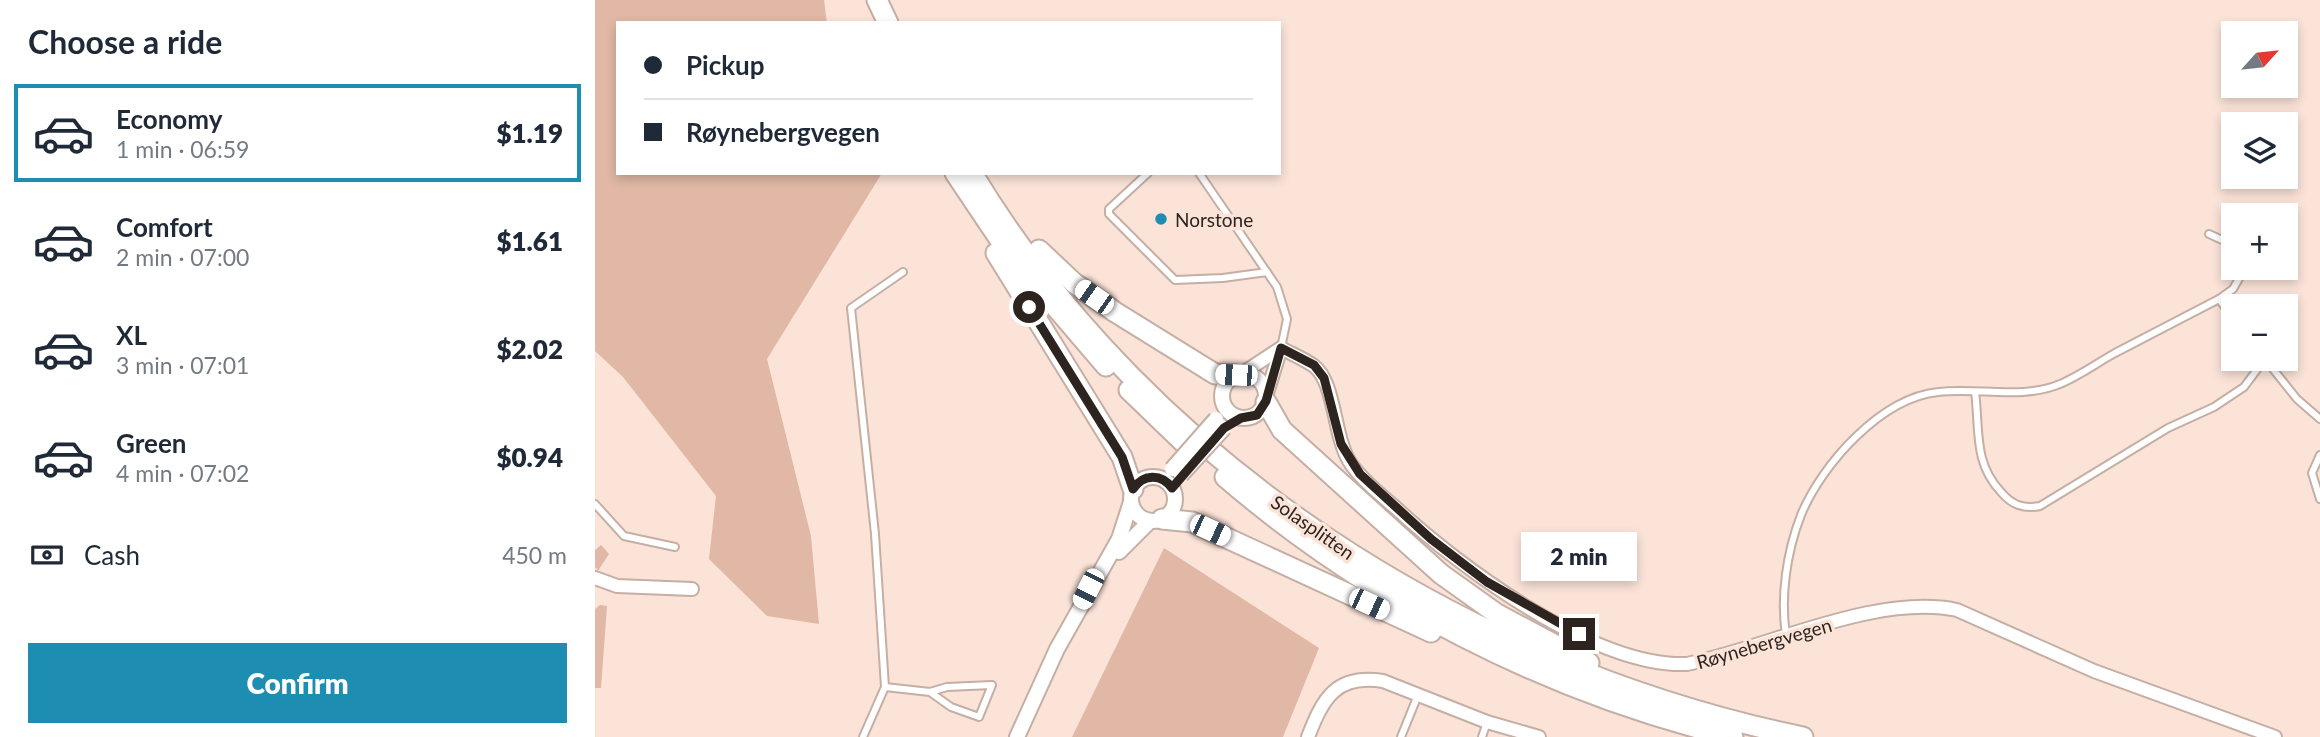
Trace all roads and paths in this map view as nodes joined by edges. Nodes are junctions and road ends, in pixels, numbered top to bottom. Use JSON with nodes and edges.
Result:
{"nodes":[{"id":1,"x":866,"y":0,"type":"edge"},
{"id":2,"x":877,"y":0,"type":"edge"},
{"id":3,"x":874,"y":21,"type":"edge"},
{"id":4,"x":887,"y":21,"type":"edge"},
{"id":5,"x":954,"y":175,"type":"edge"},
{"id":6,"x":954,"y":175,"type":"edge"},
{"id":7,"x":975,"y":175,"type":"edge"},
{"id":8,"x":976,"y":175,"type":"edge"},
{"id":9,"x":1146,"y":175,"type":"edge"},
{"id":10,"x":1200,"y":175,"type":"edge"},
{"id":11,"x":2209,"y":234,"type":"dead end"},
{"id":12,"x":2221,"y":240,"type":"edge"},
{"id":13,"x":903,"y":272,"type":"dead end"},
{"id":14,"x":1266,"y":272,"type":"junction"},
{"id":15,"x":2238,"y":280,"type":"edge"},
{"id":16,"x":2219,"y":299,"type":"junction"},
{"id":17,"x":2221,"y":302,"type":"edge"},
{"id":18,"x":1281,"y":348,"type":"junction"},
{"id":19,"x":1239,"y":374,"type":"junction"},
{"id":20,"x":1975,"y":392,"type":"junction"},
{"id":21,"x":1267,"y":397,"type":"junction"},
{"id":22,"x":1223,"y":403,"type":"junction"},
{"id":23,"x":1241,"y":418,"type":"junction"},
{"id":24,"x":2320,"y":419,"type":"edge"},
{"id":25,"x":1220,"y":424,"type":"junction"},
{"id":26,"x":2320,"y":455,"type":"edge"},
{"id":27,"x":1177,"y":472,"type":"junction"},
{"id":28,"x":1157,"y":477,"type":"junction"},
{"id":29,"x":1172,"y":488,"type":"junction"},
{"id":30,"x":1132,"y":496,"type":"junction"},
{"id":31,"x":2320,"y":499,"type":"edge"},
{"id":32,"x":595,"y":504,"type":"edge"},
{"id":33,"x":1156,"y":520,"type":"junction"},
{"id":34,"x":675,"y":547,"type":"dead end"},
{"id":35,"x":595,"y":578,"type":"edge"},
{"id":36,"x":692,"y":589,"type":"dead end"},
{"id":37,"x":1079,"y":607,"type":"junction"},
{"id":38,"x":1786,"y":637,"type":"junction"},
{"id":39,"x":1533,"y":670,"type":"junction"},
{"id":40,"x":885,"y":687,"type":"junction"},
{"id":41,"x":930,"y":692,"type":"junction"},
{"id":42,"x":1418,"y":695,"type":"junction"},
{"id":43,"x":1685,"y":709,"type":"junction"},
{"id":44,"x":1487,"y":722,"type":"junction"},
{"id":45,"x":863,"y":737,"type":"edge"},
{"id":46,"x":1017,"y":737,"type":"edge"},
{"id":47,"x":1308,"y":737,"type":"edge"},
{"id":48,"x":1401,"y":737,"type":"edge"},
{"id":49,"x":1482,"y":737,"type":"edge"},
{"id":50,"x":1539,"y":737,"type":"edge"},
{"id":51,"x":1734,"y":737,"type":"edge"},
{"id":52,"x":1803,"y":737,"type":"edge"},
{"id":53,"x":2275,"y":737,"type":"edge"}],
"edges":[{"from":1,"to":3,"type":"highway"},
{"from":2,"to":4,"type":"highway"},
{"from":5,"to":30,"type":"highway"},
{"from":6,"to":39,"type":"highway","name":"Solasplitten"},
{"from":7,"to":43,"type":"highway","name":"Solasplitten"},
{"from":8,"to":19,"type":"highway"},
{"from":9,"to":14,"type":"lane"},
{"from":10,"to":14,"type":"lane"},
{"from":11,"to":12,"type":"lane"},
{"from":13,"to":40,"type":"lane"},
{"from":14,"to":18,"type":"lane"},
{"from":15,"to":16,"type":"lane"},
{"from":16,"to":17,"type":"lane"},
{"from":16,"to":20,"type":"lane"},
{"from":18,"to":19,"type":"street"},
{"from":18,"to":21,"type":"street"},
{"from":18,"to":38,"type":"street","name":"Røynebergvegen"},
{"from":19,"to":21,"type":"street"},
{"from":19,"to":22,"type":"street"},
{"from":20,"to":24,"type":"lane"},
{"from":20,"to":38,"type":"lane"},
{"from":21,"to":23,"type":"street"},
{"from":21,"to":43,"type":"highway"},
{"from":22,"to":23,"type":"street"},
{"from":22,"to":25,"type":"street"},
{"from":23,"to":25,"type":"street"},
{"from":25,"to":27,"type":"street","bridge":true},
{"from":26,"to":31,"type":"lane"},
{"from":27,"to":28,"type":"street"},
{"from":27,"to":29,"type":"street"},
{"from":28,"to":29,"type":"street"},
{"from":28,"to":30,"type":"street"},
{"from":29,"to":33,"type":"street"},
{"from":30,"to":33,"type":"street"},
{"from":30,"to":37,"type":"street"},
{"from":32,"to":34,"type":"lane"},
{"from":33,"to":37,"type":"street"},
{"from":33,"to":39,"type":"highway"},
{"from":35,"to":36,"type":"street"},
{"from":37,"to":46,"type":"street"},
{"from":38,"to":53,"type":"street","name":"Røynebergvegen"},
{"from":39,"to":51,"type":"highway","name":"Solasplitten"},
{"from":40,"to":41,"type":"lane"},
{"from":40,"to":45,"type":"lane"},
{"from":41,"to":41,"type":"lane"},
{"from":42,"to":44,"type":"street"},
{"from":42,"to":47,"type":"street"},
{"from":42,"to":48,"type":"lane"},
{"from":43,"to":52,"type":"highway","name":"Solasplitten"},
{"from":44,"to":49,"type":"lane"},
{"from":44,"to":50,"type":"street"}]}
